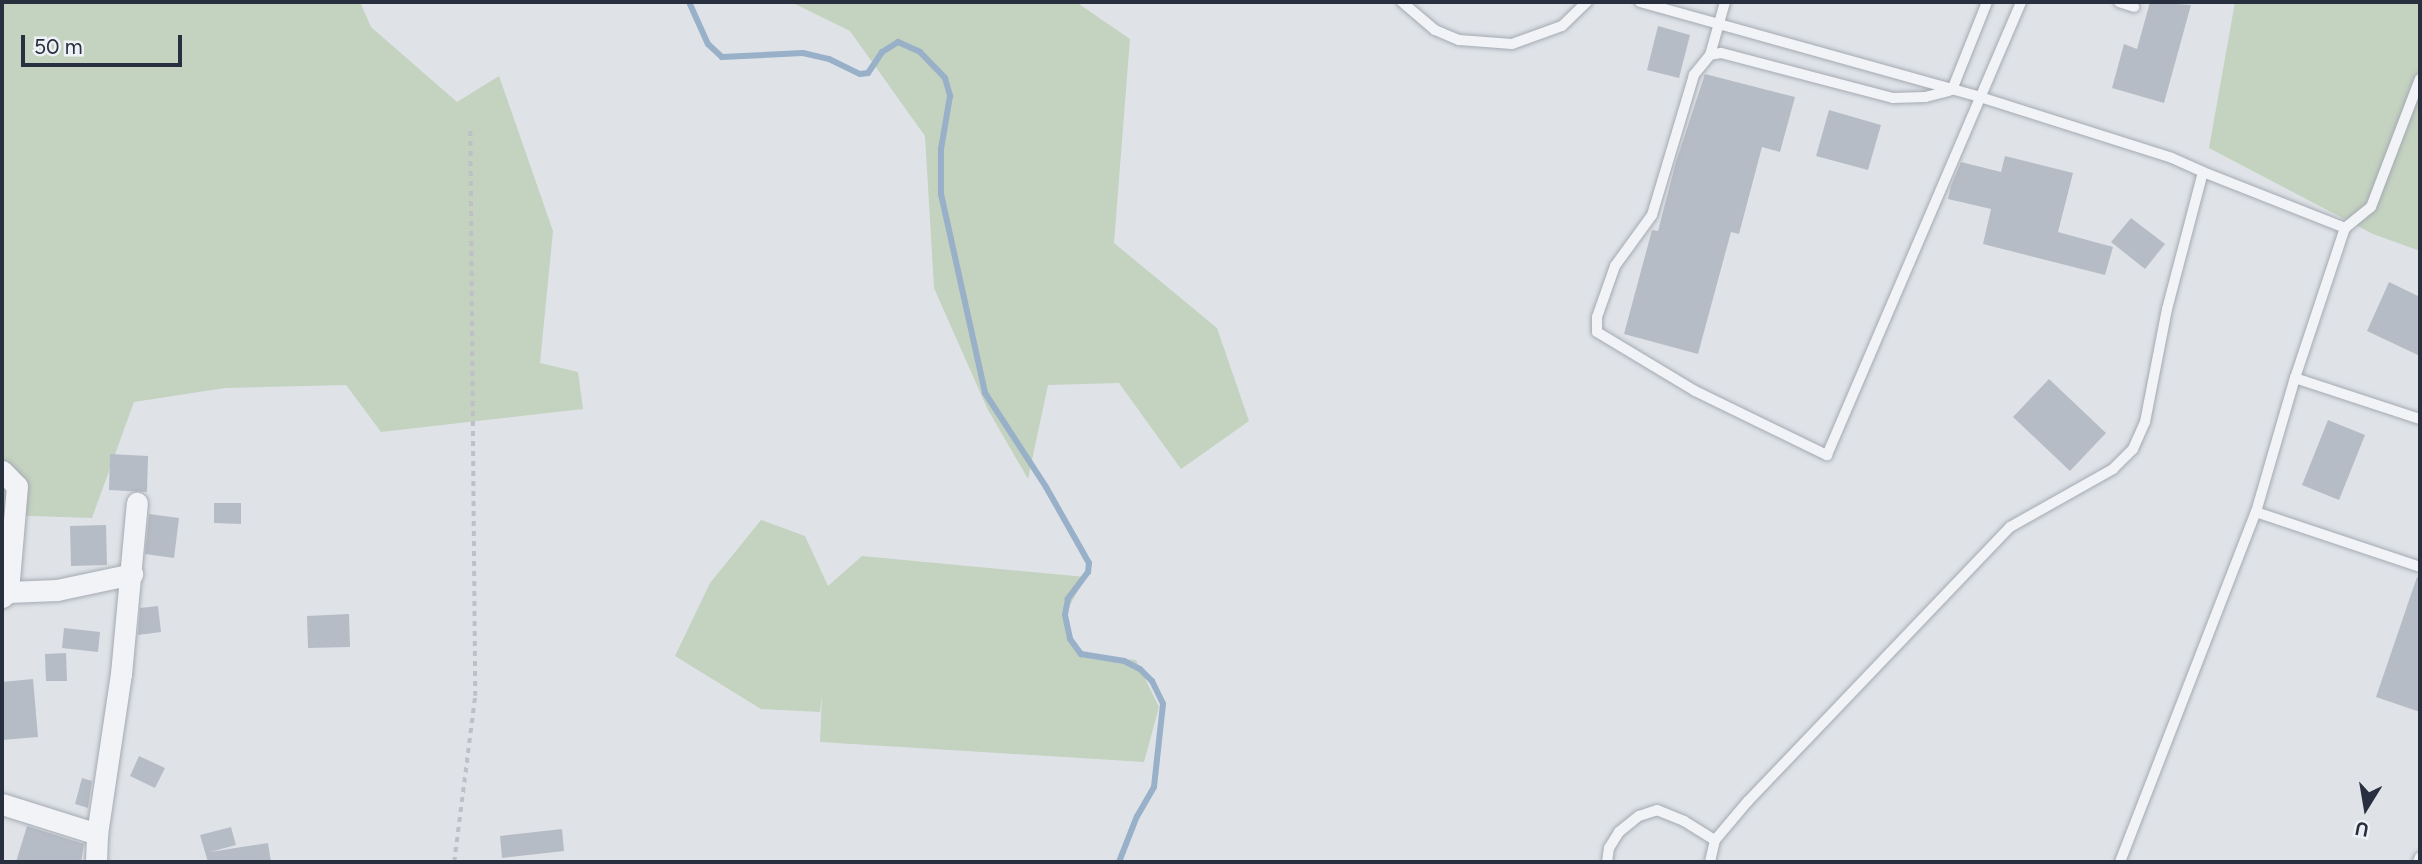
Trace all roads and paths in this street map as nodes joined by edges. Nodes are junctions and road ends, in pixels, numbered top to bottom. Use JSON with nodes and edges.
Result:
{"nodes":[{"id":1,"x":1402,"y":2,"type":"edge"},
{"id":2,"x":1587,"y":2,"type":"edge"},
{"id":3,"x":1640,"y":2,"type":"edge"},
{"id":4,"x":1725,"y":2,"type":"edge"},
{"id":5,"x":1987,"y":2,"type":"edge"},
{"id":6,"x":2021,"y":2,"type":"edge"},
{"id":7,"x":2119,"y":2,"type":"edge"},
{"id":8,"x":2134,"y":7,"type":"dead end"},
{"id":9,"x":1719,"y":25,"type":"junction"},
{"id":10,"x":1710,"y":55,"type":"junction"},
{"id":11,"x":1837,"y":58,"type":"junction"},
{"id":12,"x":2420,"y":79,"type":"edge"},
{"id":13,"x":1830,"y":82,"type":"junction"},
{"id":14,"x":1952,"y":90,"type":"junction"},
{"id":15,"x":1980,"y":97,"type":"junction"},
{"id":16,"x":470,"y":127,"type":"dead end"},
{"id":17,"x":2203,"y":172,"type":"junction"},
{"id":18,"x":2345,"y":228,"type":"junction"},
{"id":19,"x":2295,"y":378,"type":"junction"},
{"id":20,"x":2420,"y":419,"type":"edge"},
{"id":21,"x":2,"y":471,"type":"edge"},
{"id":22,"x":137,"y":503,"type":"dead end"},
{"id":23,"x":2256,"y":512,"type":"junction"},
{"id":24,"x":2420,"y":567,"type":"edge"},
{"id":25,"x":132,"y":574,"type":"junction"},
{"id":26,"x":5,"y":594,"type":"edge"},
{"id":27,"x":2,"y":804,"type":"edge"},
{"id":28,"x":97,"y":834,"type":"junction"},
{"id":29,"x":1715,"y":840,"type":"junction"},
{"id":30,"x":2420,"y":857,"type":"edge"},
{"id":31,"x":96,"y":862,"type":"edge"},
{"id":32,"x":454,"y":862,"type":"edge"},
{"id":33,"x":1607,"y":862,"type":"edge"},
{"id":34,"x":1710,"y":862,"type":"edge"},
{"id":35,"x":2120,"y":862,"type":"edge"},
{"id":36,"x":2418,"y":862,"type":"edge"}],
"edges":[{"from":1,"to":2,"type":"lane"},
{"from":3,"to":9,"type":"lane"},
{"from":4,"to":9,"type":"lane"},
{"from":5,"to":14,"type":"lane"},
{"from":6,"to":15,"type":"lane"},
{"from":7,"to":8,"type":"lane"},
{"from":9,"to":10,"type":"lane"},
{"from":9,"to":11,"type":"lane"},
{"from":10,"to":13,"type":"lane"},
{"from":10,"to":15,"type":"lane"},
{"from":11,"to":13,"type":"lane"},
{"from":11,"to":14,"type":"lane"},
{"from":12,"to":18,"type":"lane"},
{"from":13,"to":14,"type":"lane"},
{"from":14,"to":15,"type":"lane"},
{"from":15,"to":17,"type":"lane"},
{"from":16,"to":32,"type":"path"},
{"from":17,"to":18,"type":"lane"},
{"from":17,"to":29,"type":"lane"},
{"from":18,"to":19,"type":"lane"},
{"from":19,"to":20,"type":"lane"},
{"from":19,"to":23,"type":"lane"},
{"from":21,"to":26,"type":"street"},
{"from":22,"to":25,"type":"street"},
{"from":23,"to":24,"type":"lane"},
{"from":23,"to":35,"type":"lane"},
{"from":25,"to":26,"type":"street"},
{"from":25,"to":28,"type":"street"},
{"from":27,"to":28,"type":"street"},
{"from":28,"to":31,"type":"street"},
{"from":29,"to":33,"type":"lane"},
{"from":29,"to":34,"type":"lane"},
{"from":30,"to":36,"type":"lane"}]}
